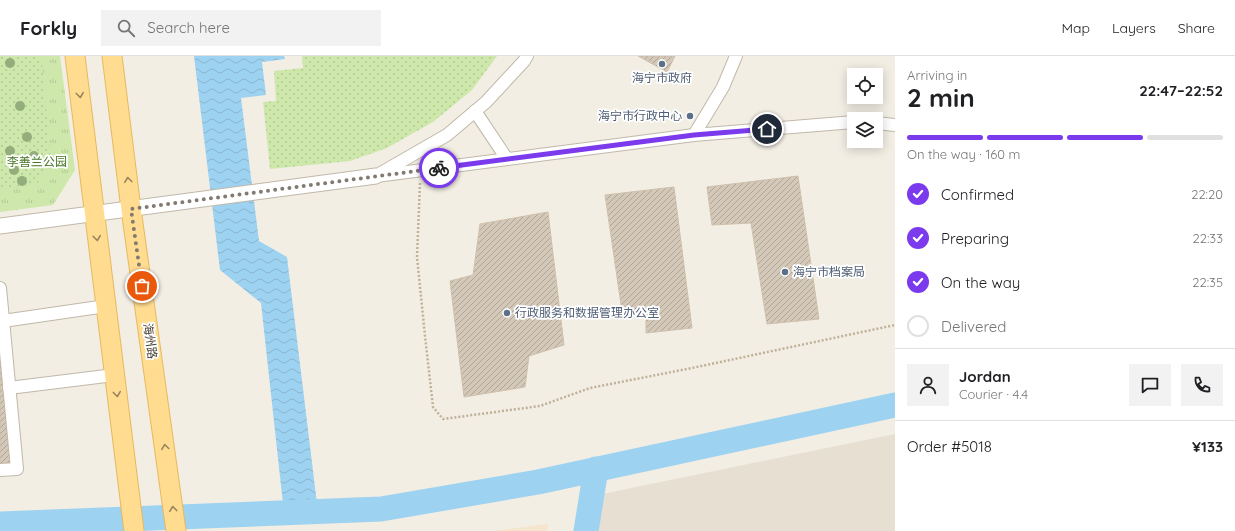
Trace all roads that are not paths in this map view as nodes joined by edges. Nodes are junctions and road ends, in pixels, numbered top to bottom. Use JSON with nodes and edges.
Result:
{"nodes":[{"id":1,"x":75,"y":56,"type":"edge"},
{"id":2,"x":112,"y":56,"type":"edge"},
{"id":3,"x":527,"y":56,"type":"edge"},
{"id":4,"x":736,"y":56,"type":"edge"},
{"id":5,"x":476,"y":111,"type":"junction"},
{"id":6,"x":847,"y":123,"type":"edge"},
{"id":7,"x":883,"y":124,"type":"edge"},
{"id":8,"x":895,"y":125,"type":"edge"},
{"id":9,"x":694,"y":135,"type":"junction"},
{"id":10,"x":507,"y":159,"type":"junction"},
{"id":11,"x":376,"y":176,"type":"junction"},
{"id":12,"x":131,"y":209,"type":"junction"},
{"id":13,"x":94,"y":214,"type":"junction"},
{"id":14,"x":0,"y":226,"type":"edge"},
{"id":15,"x":0,"y":288,"type":"edge"},
{"id":16,"x":106,"y":306,"type":"junction"},
{"id":17,"x":3,"y":321,"type":"junction"},
{"id":18,"x":114,"y":375,"type":"junction"},
{"id":19,"x":9,"y":388,"type":"junction"},
{"id":20,"x":0,"y":470,"type":"edge"},
{"id":21,"x":134,"y":531,"type":"edge"},
{"id":22,"x":176,"y":531,"type":"edge"}],
"edges":[{"from":1,"to":13,"type":"main road","one_way":true},
{"from":12,"to":2,"type":"main road","name":"海州路","one_way":true},
{"from":3,"to":5,"type":"street"},
{"from":4,"to":9,"type":"street"},
{"from":5,"to":10,"type":"street"},
{"from":5,"to":11,"type":"street"},
{"from":6,"to":9,"type":"street"},
{"from":7,"to":8,"type":"street"},
{"from":9,"to":10,"type":"street"},
{"from":10,"to":11,"type":"street"},
{"from":11,"to":12,"type":"street"},
{"from":12,"to":13,"type":"street"},
{"from":22,"to":12,"type":"main road","name":"海州路","one_way":true},
{"from":13,"to":14,"type":"street"},
{"from":13,"to":16,"type":"main road","one_way":true},
{"from":15,"to":17,"type":"street"},
{"from":16,"to":17,"type":"street"},
{"from":16,"to":18,"type":"main road"},
{"from":17,"to":19,"type":"street"},
{"from":18,"to":19,"type":"street"},
{"from":18,"to":21,"type":"main road","one_way":true},
{"from":19,"to":20,"type":"street"}]}
